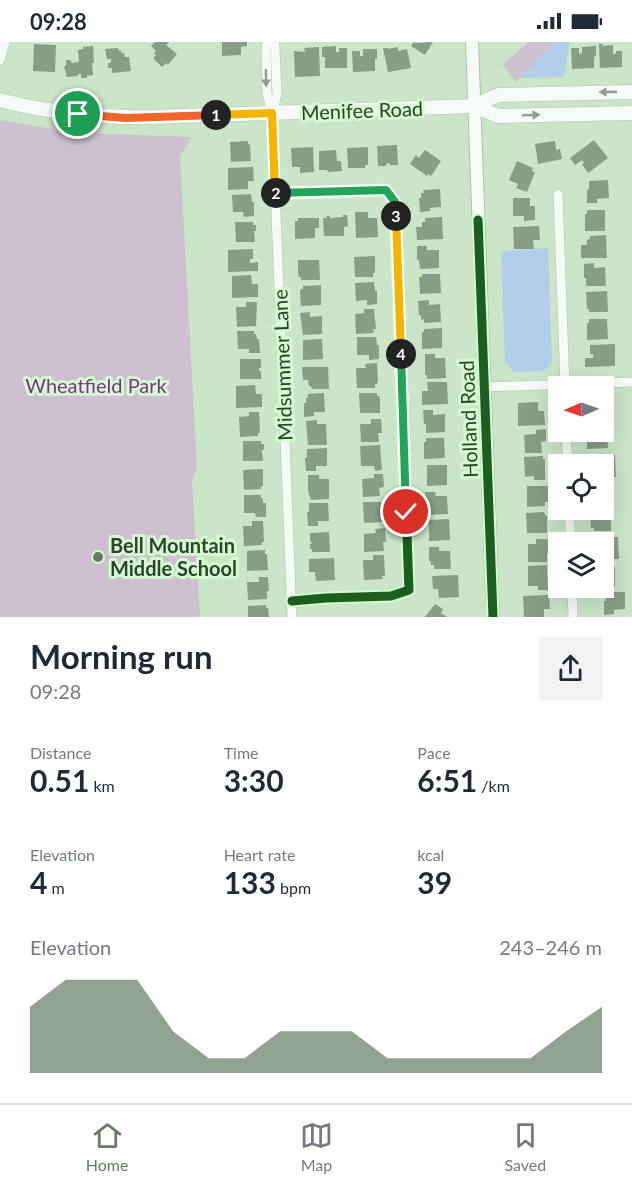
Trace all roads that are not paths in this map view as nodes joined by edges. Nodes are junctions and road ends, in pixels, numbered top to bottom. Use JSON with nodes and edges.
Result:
{"nodes":[{"id":1,"x":5,"y":42,"type":"edge"},
{"id":2,"x":267,"y":42,"type":"edge"},
{"id":3,"x":274,"y":42,"type":"edge"},
{"id":4,"x":472,"y":42,"type":"edge"},
{"id":5,"x":0,"y":60,"type":"edge"},
{"id":6,"x":632,"y":92,"type":"edge"},
{"id":7,"x":0,"y":100,"type":"edge"},
{"id":8,"x":474,"y":106,"type":"junction"},
{"id":9,"x":272,"y":113,"type":"junction"},
{"id":10,"x":632,"y":113,"type":"edge"},
{"id":11,"x":275,"y":194,"type":"junction"},
{"id":12,"x":558,"y":194,"type":"dead end"},
{"id":13,"x":565,"y":376,"type":"edge"},
{"id":14,"x":632,"y":382,"type":"edge"},
{"id":15,"x":614,"y":383,"type":"edge"},
{"id":16,"x":548,"y":386,"type":"edge"},
{"id":17,"x":484,"y":387,"type":"junction"},
{"id":18,"x":572,"y":598,"type":"edge"},
{"id":19,"x":291,"y":601,"type":"junction"},
{"id":20,"x":292,"y":617,"type":"edge"},
{"id":21,"x":493,"y":617,"type":"edge"},
{"id":22,"x":573,"y":617,"type":"edge"}],
"edges":[{"from":1,"to":5,"type":"street"},
{"from":2,"to":9,"type":"street","one_way":true},
{"from":3,"to":9,"type":"street"},
{"from":4,"to":8,"type":"main road","name":"Holland Road"},
{"from":6,"to":8,"type":"main road","name":"Menifee Road","one_way":true},
{"from":7,"to":9,"type":"main road","name":"Menifee Road"},
{"from":8,"to":9,"type":"main road","name":"Menifee Road"},
{"from":8,"to":10,"type":"main road","name":"Menifee Road","one_way":true},
{"from":8,"to":17,"type":"main road","name":"Holland Road"},
{"from":9,"to":11,"type":"street","name":"Midsummer Lane"},
{"from":11,"to":19,"type":"street","name":"Midsummer Lane"},
{"from":11,"to":19,"type":"street"},
{"from":12,"to":13,"type":"street"},
{"from":14,"to":15,"type":"street"},
{"from":16,"to":17,"type":"street"},
{"from":17,"to":21,"type":"main road","name":"Holland Road"},
{"from":18,"to":22,"type":"street"},
{"from":19,"to":20,"type":"street","name":"Midsummer Lane"}]}
